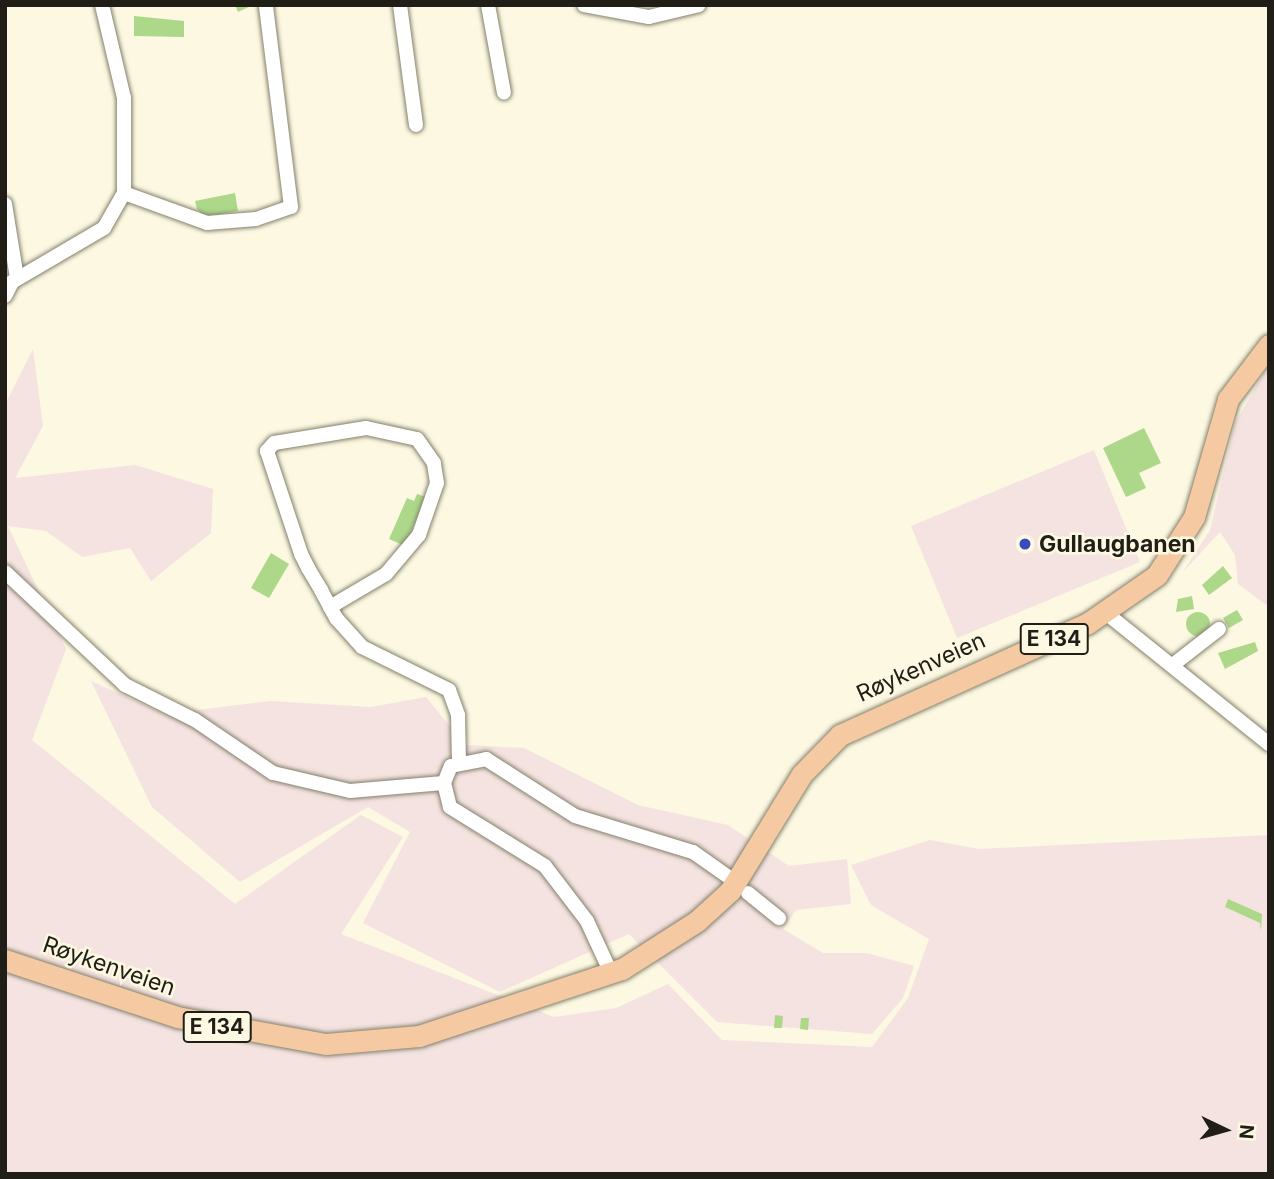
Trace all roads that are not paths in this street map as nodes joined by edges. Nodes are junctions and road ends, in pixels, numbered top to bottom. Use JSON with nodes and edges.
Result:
{"nodes":[{"id":1,"x":102,"y":5,"type":"edge"},
{"id":2,"x":266,"y":5,"type":"edge"},
{"id":3,"x":400,"y":5,"type":"edge"},
{"id":4,"x":584,"y":5,"type":"edge"},
{"id":5,"x":699,"y":5,"type":"edge"},
{"id":6,"x":490,"y":7,"type":"edge"},
{"id":7,"x":504,"y":93,"type":"dead end"},
{"id":8,"x":416,"y":125,"type":"dead end"},
{"id":9,"x":124,"y":194,"type":"junction"},
{"id":10,"x":5,"y":204,"type":"edge"},
{"id":11,"x":17,"y":278,"type":"junction"},
{"id":12,"x":5,"y":296,"type":"edge"},
{"id":13,"x":1269,"y":345,"type":"edge"},
{"id":14,"x":5,"y":572,"type":"edge"},
{"id":15,"x":330,"y":607,"type":"junction"},
{"id":16,"x":1107,"y":613,"type":"junction"},
{"id":17,"x":1219,"y":629,"type":"dead end"},
{"id":18,"x":1174,"y":664,"type":"junction"},
{"id":19,"x":1269,"y":744,"type":"edge"},
{"id":20,"x":459,"y":761,"type":"junction"},
{"id":21,"x":444,"y":783,"type":"junction"},
{"id":22,"x":730,"y":878,"type":"dead end"},
{"id":23,"x":748,"y":893,"type":"dead end"},
{"id":24,"x":779,"y":918,"type":"dead end"},
{"id":25,"x":5,"y":960,"type":"edge"},
{"id":26,"x":608,"y":966,"type":"junction"}],
"edges":[{"from":1,"to":9,"type":"street"},
{"from":2,"to":9,"type":"street"},
{"from":3,"to":8,"type":"street"},
{"from":4,"to":5,"type":"street"},
{"from":6,"to":7,"type":"street"},
{"from":9,"to":11,"type":"street"},
{"from":10,"to":11,"type":"street"},
{"from":11,"to":12,"type":"street"},
{"from":13,"to":16,"type":"highway","name":"Røykenveien","number":"E 134"},
{"from":14,"to":21,"type":"street"},
{"from":15,"to":15,"type":"street"},
{"from":15,"to":20,"type":"street"},
{"from":16,"to":18,"type":"street"},
{"from":16,"to":26,"type":"highway","name":"Røykenveien","number":"E 134"},
{"from":17,"to":18,"type":"street"},
{"from":18,"to":19,"type":"street"},
{"from":20,"to":21,"type":"street"},
{"from":20,"to":22,"type":"street"},
{"from":21,"to":26,"type":"street"},
{"from":23,"to":24,"type":"street"},
{"from":25,"to":26,"type":"highway","name":"Røykenveien","number":"E 134"}]}
